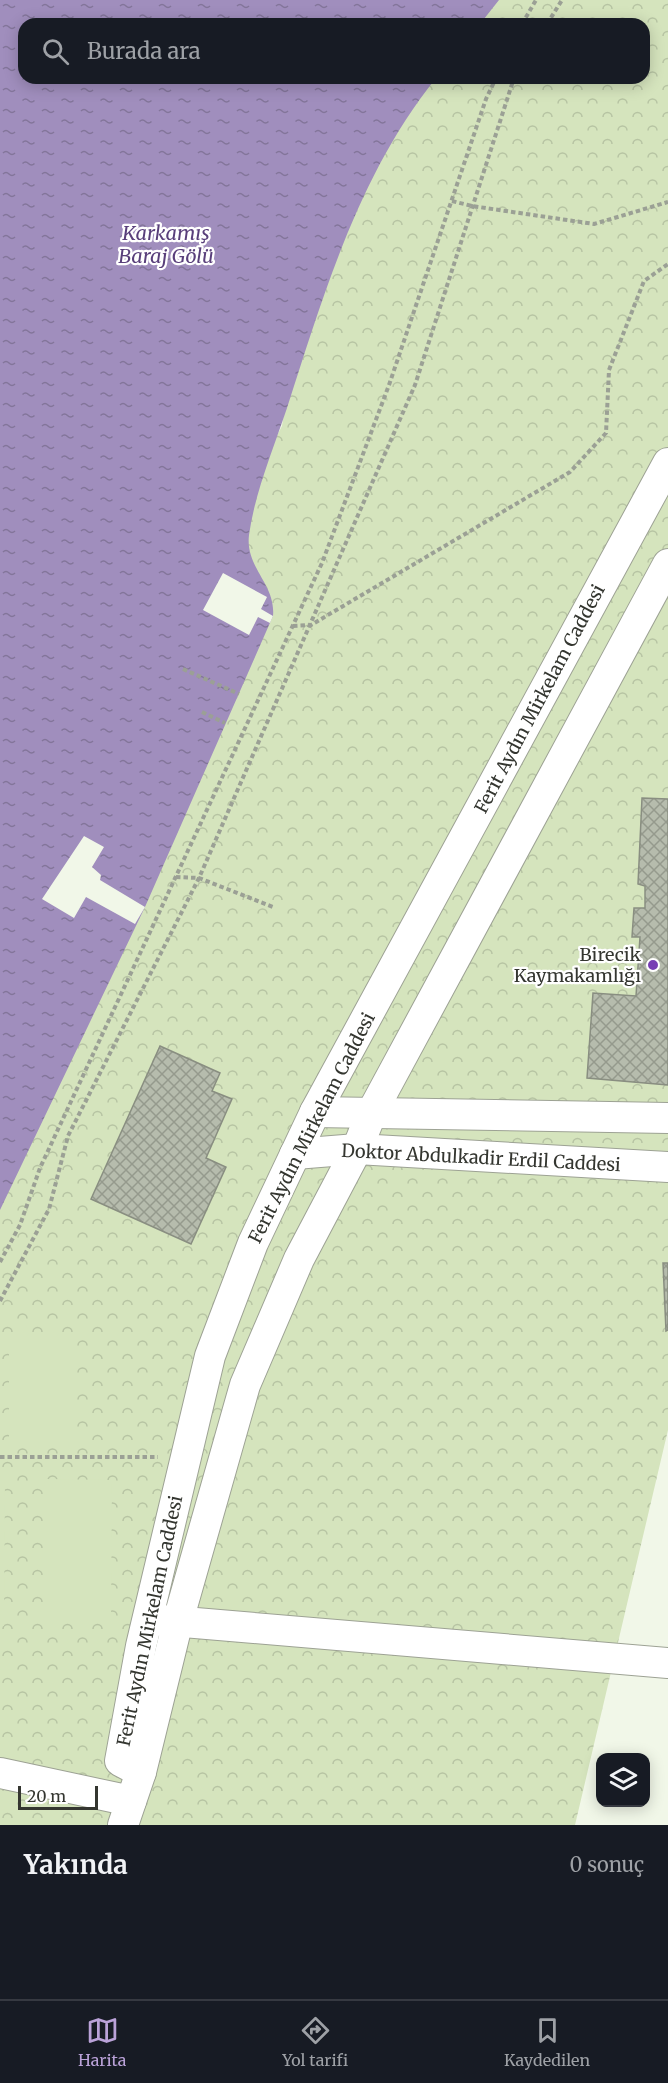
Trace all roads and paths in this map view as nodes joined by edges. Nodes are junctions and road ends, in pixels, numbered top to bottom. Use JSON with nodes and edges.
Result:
{"nodes":[{"id":1,"x":536,"y":0,"type":"edge"},
{"id":2,"x":562,"y":0,"type":"edge"},
{"id":3,"x":526,"y":18,"type":"edge"},
{"id":4,"x":551,"y":18,"type":"edge"},
{"id":5,"x":493,"y":84,"type":"edge"},
{"id":6,"x":512,"y":84,"type":"edge"},
{"id":7,"x":452,"y":201,"type":"junction"},
{"id":8,"x":668,"y":202,"type":"edge"},
{"id":9,"x":472,"y":206,"type":"junction"},
{"id":10,"x":668,"y":264,"type":"edge"},
{"id":11,"x":668,"y":463,"type":"edge"},
{"id":12,"x":668,"y":564,"type":"edge"},
{"id":13,"x":310,"y":625,"type":"junction"},
{"id":14,"x":292,"y":626,"type":"junction"},
{"id":15,"x":183,"y":669,"type":"dead end"},
{"id":16,"x":238,"y":694,"type":"dead end"},
{"id":17,"x":202,"y":712,"type":"dead end"},
{"id":18,"x":225,"y":723,"type":"dead end"},
{"id":19,"x":176,"y":877,"type":"junction"},
{"id":20,"x":199,"y":878,"type":"junction"},
{"id":21,"x":273,"y":907,"type":"dead end"},
{"id":22,"x":315,"y":1112,"type":"junction"},
{"id":23,"x":372,"y":1112,"type":"junction"},
{"id":24,"x":668,"y":1118,"type":"edge"},
{"id":25,"x":357,"y":1149,"type":"junction"},
{"id":26,"x":295,"y":1154,"type":"junction"},
{"id":27,"x":668,"y":1167,"type":"edge"},
{"id":28,"x":0,"y":1262,"type":"edge"},
{"id":29,"x":0,"y":1301,"type":"edge"},
{"id":30,"x":0,"y":1457,"type":"edge"},
{"id":31,"x":186,"y":1457,"type":"junction"},
{"id":32,"x":147,"y":1618,"type":"junction"},
{"id":33,"x":178,"y":1622,"type":"junction"},
{"id":34,"x":668,"y":1663,"type":"edge"},
{"id":35,"x":141,"y":1772,"type":"junction"},
{"id":36,"x":0,"y":1773,"type":"edge"},
{"id":37,"x":127,"y":1813,"type":"edge"}],
"edges":[{"from":1,"to":3,"type":"path"},
{"from":2,"to":4,"type":"path"},
{"from":5,"to":7,"type":"path"},
{"from":6,"to":9,"type":"path"},
{"from":7,"to":9,"type":"path"},
{"from":7,"to":14,"type":"path"},
{"from":8,"to":9,"type":"path"},
{"from":9,"to":13,"type":"path"},
{"from":10,"to":13,"type":"path"},
{"from":11,"to":22,"type":"street","name":"Ferit Aydın Mirkelam Caddesi"},
{"from":12,"to":23,"type":"street","name":"Ferit Aydın Mirkelam Caddesi"},
{"from":13,"to":14,"type":"path"},
{"from":13,"to":20,"type":"path"},
{"from":14,"to":19,"type":"path"},
{"from":15,"to":16,"type":"path"},
{"from":17,"to":18,"type":"path"},
{"from":19,"to":20,"type":"path"},
{"from":19,"to":28,"type":"path"},
{"from":20,"to":21,"type":"path"},
{"from":20,"to":29,"type":"path"},
{"from":22,"to":23,"type":"street"},
{"from":22,"to":26,"type":"street","name":"Ferit Aydın Mirkelam Caddesi"},
{"from":23,"to":24,"type":"street"},
{"from":23,"to":25,"type":"street","name":"Ferit Aydın Mirkelam Caddesi"},
{"from":25,"to":26,"type":"street","name":"Doktor Abdulkadir Erdil Caddesi"},
{"from":25,"to":27,"type":"street","name":"Doktor Abdulkadir Erdil Caddesi"},
{"from":25,"to":33,"type":"street","name":"Ferit Aydın Mirkelam Caddesi"},
{"from":26,"to":31,"type":"street","name":"Ferit Aydın Mirkelam Caddesi"},
{"from":30,"to":31,"type":"path"},
{"from":31,"to":32,"type":"street","name":"Ferit Aydın Mirkelam Caddesi"},
{"from":32,"to":33,"type":"street"},
{"from":32,"to":35,"type":"street","name":"Ferit Aydın Mirkelam Caddesi"},
{"from":33,"to":34,"type":"street"},
{"from":33,"to":35,"type":"street","name":"Ferit Aydın Mirkelam Caddesi"},
{"from":35,"to":37,"type":"street"},
{"from":36,"to":37,"type":"street"}]}
